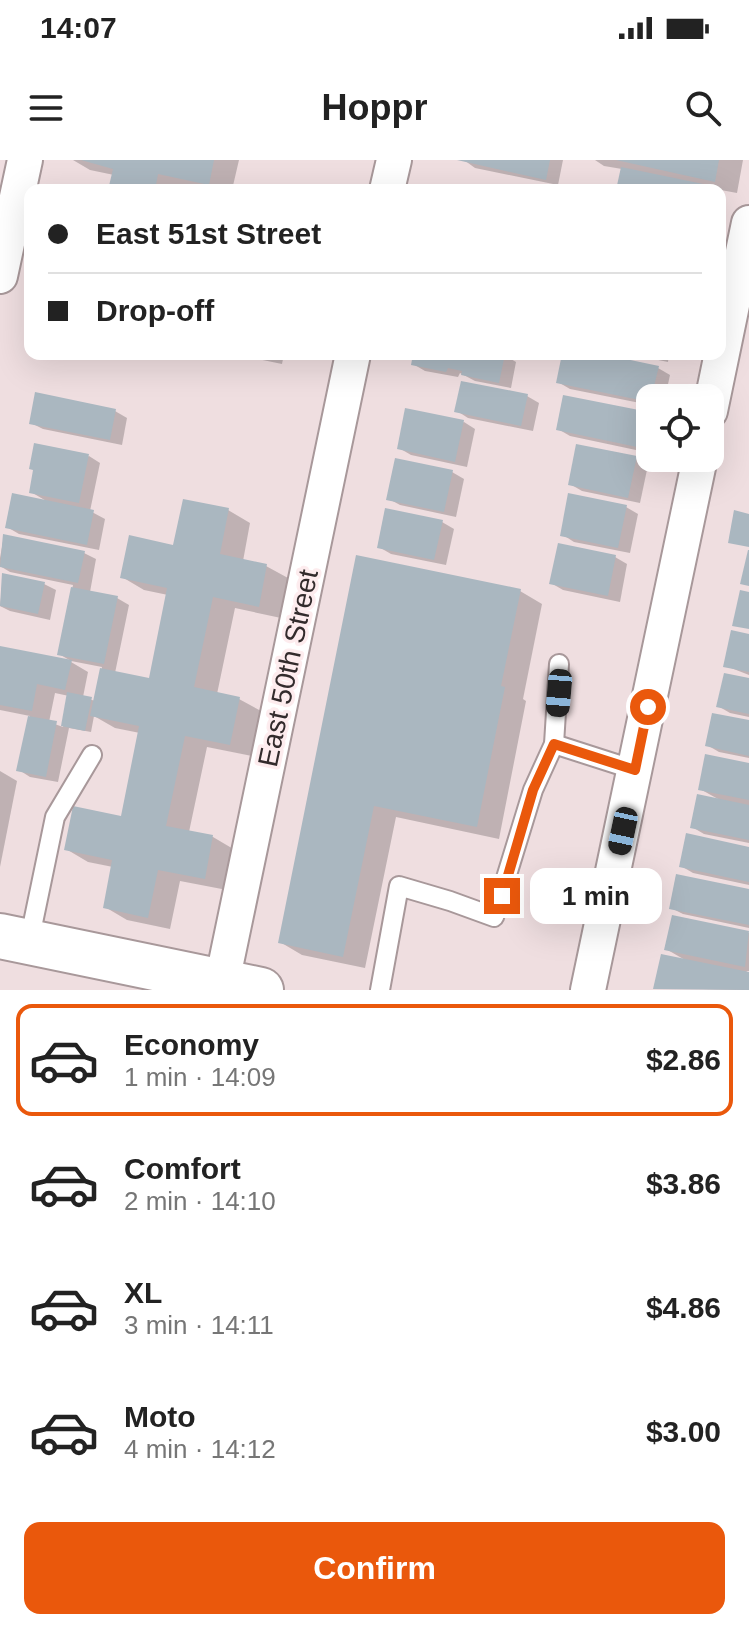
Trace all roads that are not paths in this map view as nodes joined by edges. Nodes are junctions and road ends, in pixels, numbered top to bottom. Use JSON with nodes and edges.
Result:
{"nodes":[{"id":1,"x":25,"y":160,"type":"edge"},
{"id":2,"x":394,"y":160,"type":"edge"},
{"id":3,"x":388,"y":184,"type":"edge"},
{"id":4,"x":749,"y":223,"type":"edge"},
{"id":5,"x":0,"y":276,"type":"edge"},
{"id":6,"x":726,"y":334,"type":"edge"},
{"id":7,"x":352,"y":360,"type":"edge"},
{"id":8,"x":721,"y":360,"type":"edge"},
{"id":9,"x":716,"y":384,"type":"edge"},
{"id":10,"x":697,"y":472,"type":"edge"},
{"id":11,"x":559,"y":664,"type":"dead end"},
{"id":12,"x":554,"y":744,"type":"junction"},
{"id":13,"x":92,"y":755,"type":"dead end"},
{"id":14,"x":635,"y":770,"type":"junction"},
{"id":15,"x":14,"y":939,"type":"edge"},
{"id":16,"x":241,"y":986,"type":"edge"},
{"id":17,"x":380,"y":990,"type":"edge"},
{"id":18,"x":588,"y":990,"type":"edge"}],
"edges":[{"from":1,"to":5,"type":"street"},
{"from":2,"to":3,"type":"street"},
{"from":4,"to":6,"type":"street"},
{"from":7,"to":16,"type":"street","name":"East 50th Street"},
{"from":8,"to":9,"type":"street"},
{"from":10,"to":14,"type":"street"},
{"from":11,"to":12,"type":"lane"},
{"from":12,"to":14,"type":"lane"},
{"from":12,"to":17,"type":"lane"},
{"from":13,"to":15,"type":"lane"},
{"from":14,"to":18,"type":"street"},
{"from":15,"to":16,"type":"main road"}]}
